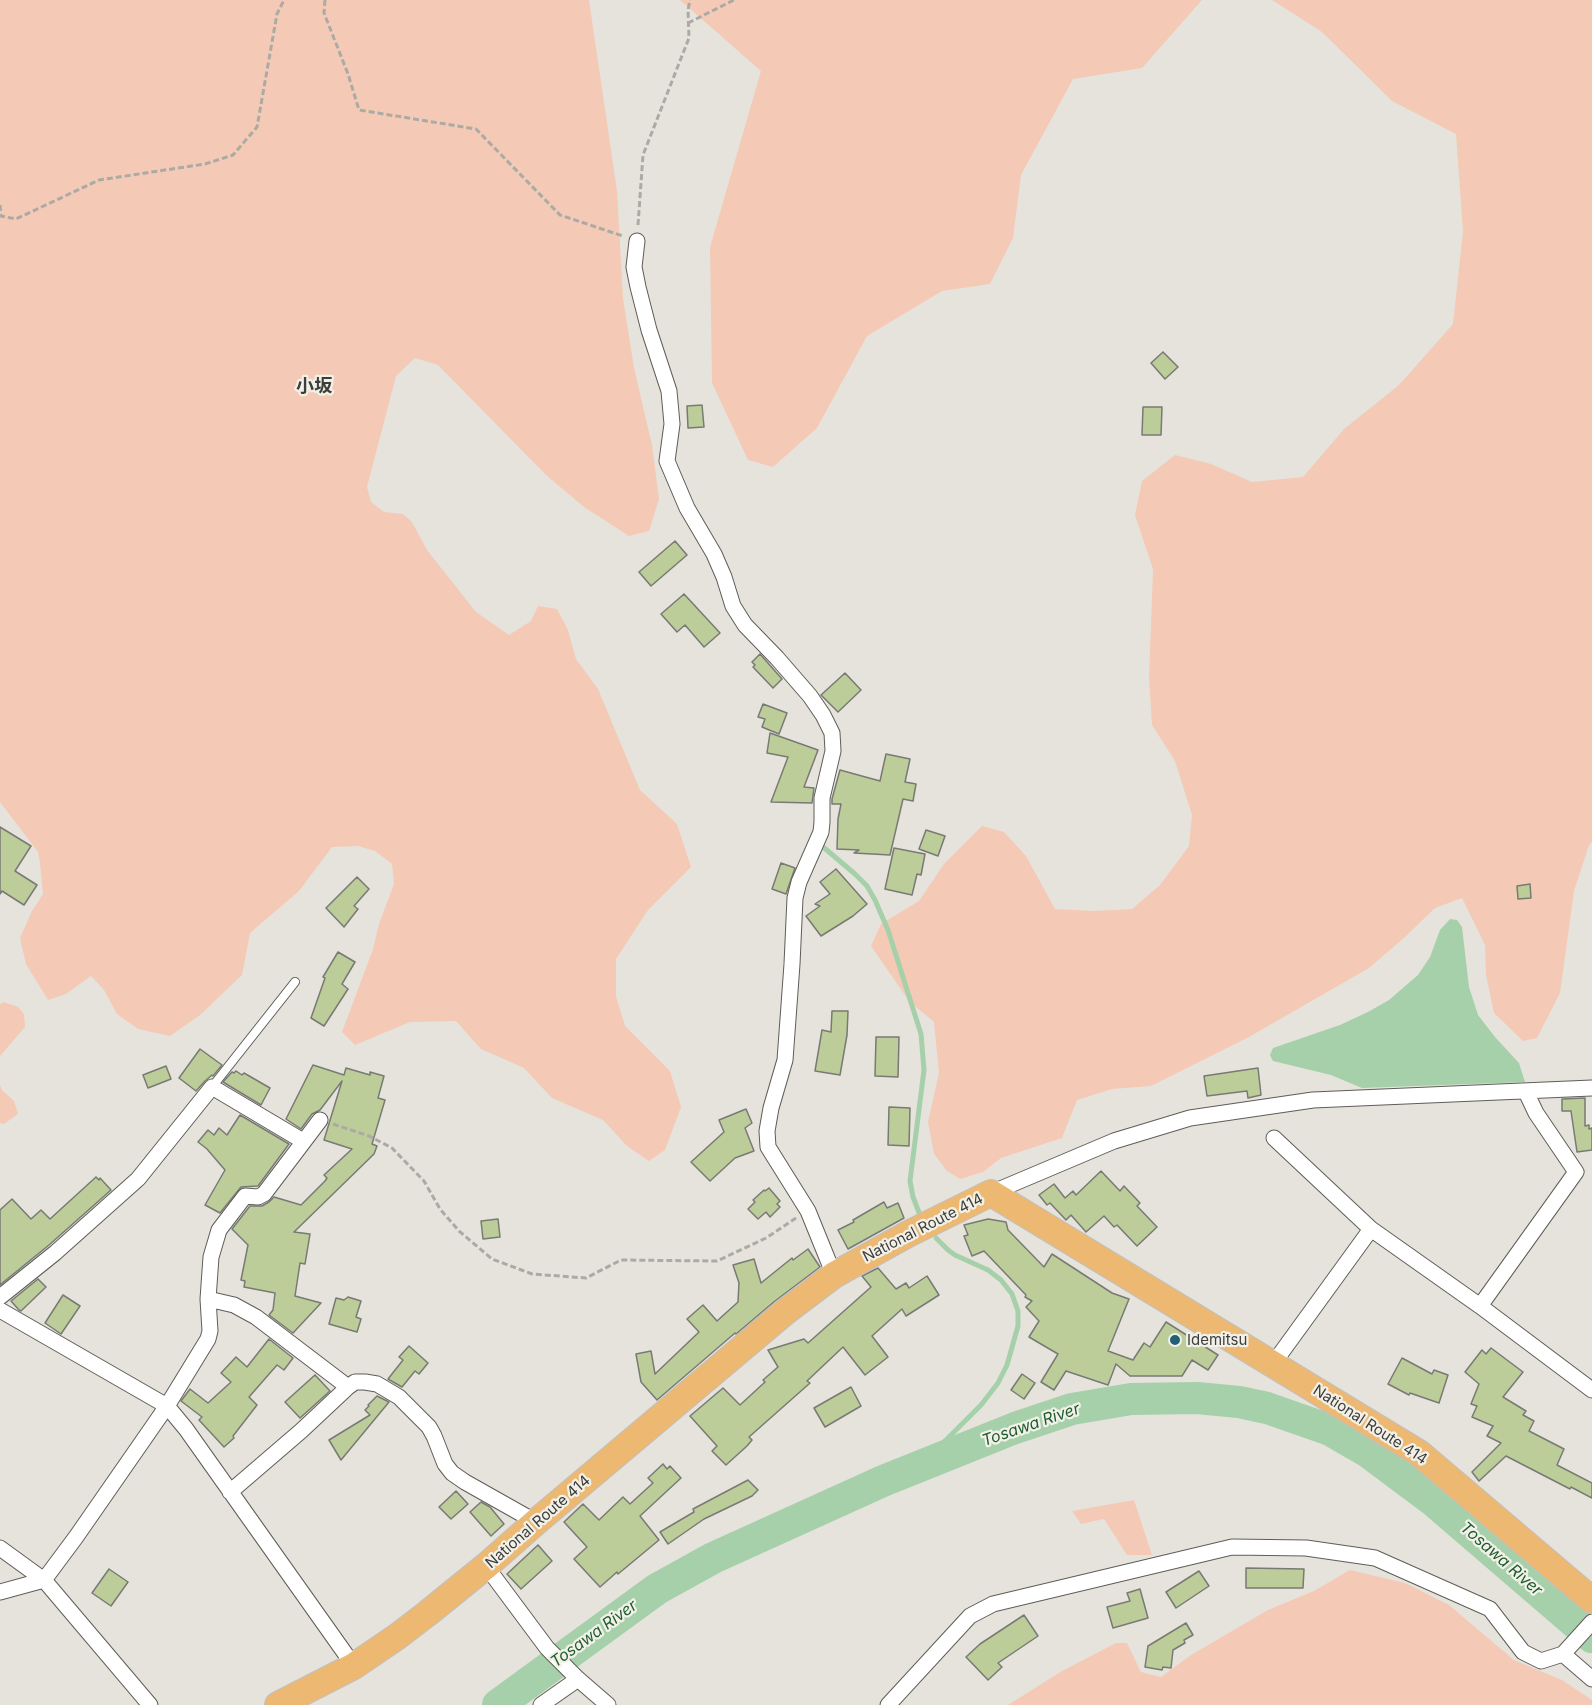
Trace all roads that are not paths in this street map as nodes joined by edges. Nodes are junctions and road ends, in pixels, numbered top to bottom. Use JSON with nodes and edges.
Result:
{"nodes":[{"id":1,"x":637,"y":241,"type":"road end"},
{"id":2,"x":295,"y":982,"type":"dead end"},
{"id":3,"x":212,"y":1087,"type":"junction"},
{"id":4,"x":1592,"y":1088,"type":"edge"},
{"id":5,"x":1526,"y":1092,"type":"junction"},
{"id":6,"x":320,"y":1120,"type":"road end"},
{"id":7,"x":1274,"y":1138,"type":"dead end"},
{"id":8,"x":303,"y":1141,"type":"junction"},
{"id":9,"x":991,"y":1193,"type":"junction"},
{"id":10,"x":1371,"y":1229,"type":"junction"},
{"id":11,"x":834,"y":1275,"type":"junction"},
{"id":12,"x":0,"y":1297,"type":"edge"},
{"id":13,"x":208,"y":1299,"type":"junction"},
{"id":14,"x":1480,"y":1306,"type":"junction"},
{"id":15,"x":0,"y":1310,"type":"edge"},
{"id":16,"x":1273,"y":1364,"type":"junction"},
{"id":17,"x":348,"y":1387,"type":"junction"},
{"id":18,"x":1592,"y":1390,"type":"edge"},
{"id":19,"x":167,"y":1406,"type":"junction"},
{"id":20,"x":230,"y":1492,"type":"junction"},
{"id":21,"x":536,"y":1522,"type":"junction"},
{"id":22,"x":0,"y":1548,"type":"edge"},
{"id":23,"x":486,"y":1566,"type":"junction"},
{"id":24,"x":44,"y":1580,"type":"junction"},
{"id":25,"x":0,"y":1592,"type":"edge"},
{"id":26,"x":1592,"y":1600,"type":"edge"},
{"id":27,"x":1592,"y":1622,"type":"edge"},
{"id":28,"x":1568,"y":1648,"type":"junction"},
{"id":29,"x":354,"y":1666,"type":"junction"},
{"id":30,"x":578,"y":1679,"type":"junction"},
{"id":31,"x":1592,"y":1679,"type":"edge"},
{"id":32,"x":150,"y":1705,"type":"edge"},
{"id":33,"x":278,"y":1705,"type":"edge"},
{"id":34,"x":541,"y":1705,"type":"edge"},
{"id":35,"x":608,"y":1705,"type":"edge"},
{"id":36,"x":888,"y":1705,"type":"edge"}],
"edges":[{"from":1,"to":11,"type":"street"},
{"from":2,"to":3,"type":"lane"},
{"from":3,"to":8,"type":"street"},
{"from":3,"to":12,"type":"street"},
{"from":4,"to":5,"type":"street"},
{"from":5,"to":9,"type":"street"},
{"from":5,"to":14,"type":"street"},
{"from":6,"to":8,"type":"street"},
{"from":7,"to":10,"type":"street"},
{"from":8,"to":13,"type":"street"},
{"from":9,"to":11,"type":"highway","name":"National Route 414"},
{"from":9,"to":16,"type":"highway","name":"National Route 414"},
{"from":10,"to":14,"type":"street"},
{"from":10,"to":16,"type":"street"},
{"from":11,"to":21,"type":"highway","name":"National Route 414"},
{"from":13,"to":17,"type":"street"},
{"from":13,"to":19,"type":"street"},
{"from":14,"to":18,"type":"street"},
{"from":15,"to":19,"type":"street"},
{"from":16,"to":26,"type":"highway","name":"National Route 414"},
{"from":17,"to":20,"type":"street"},
{"from":17,"to":21,"type":"street"},
{"from":19,"to":20,"type":"street"},
{"from":19,"to":24,"type":"street"},
{"from":20,"to":29,"type":"street"},
{"from":21,"to":23,"type":"highway","name":"National Route 414"},
{"from":22,"to":24,"type":"street"},
{"from":23,"to":29,"type":"highway","name":"National Route 414"},
{"from":23,"to":30,"type":"street"},
{"from":24,"to":25,"type":"street"},
{"from":24,"to":32,"type":"street"},
{"from":27,"to":28,"type":"street"},
{"from":28,"to":31,"type":"street"},
{"from":28,"to":36,"type":"street"},
{"from":29,"to":33,"type":"highway","name":"National Route 414"},
{"from":30,"to":34,"type":"street"},
{"from":30,"to":35,"type":"street"}]}
